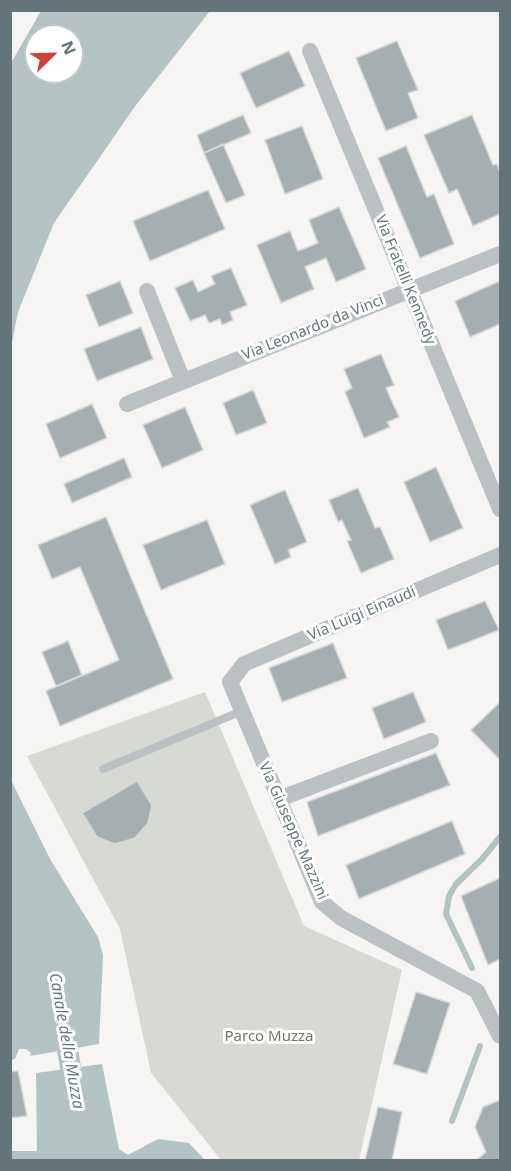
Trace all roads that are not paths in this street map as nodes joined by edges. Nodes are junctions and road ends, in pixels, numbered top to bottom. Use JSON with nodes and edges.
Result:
{"nodes":[{"id":1,"x":310,"y":51,"type":"dead end"},
{"id":2,"x":501,"y":254,"type":"edge"},
{"id":3,"x":409,"y":290,"type":"junction"},
{"id":4,"x":147,"y":291,"type":"dead end"},
{"id":5,"x":183,"y":381,"type":"junction"},
{"id":6,"x":127,"y":404,"type":"dead end"},
{"id":7,"x":501,"y":509,"type":"edge"},
{"id":8,"x":501,"y":555,"type":"edge"},
{"id":9,"x":230,"y":682,"type":"joint"},
{"id":10,"x":242,"y":711,"type":"junction"},
{"id":11,"x":431,"y":741,"type":"dead end"},
{"id":12,"x":102,"y":769,"type":"dead end"},
{"id":13,"x":279,"y":799,"type":"junction"},
{"id":14,"x":501,"y":1036,"type":"edge"}],
"edges":[{"from":1,"to":3,"type":"street","name":"Via Fratelli Kennedy"},
{"from":2,"to":3,"type":"street","name":"Via Leonardo da Vinci"},
{"from":3,"to":5,"type":"street","name":"Via Leonardo da Vinci"},
{"from":3,"to":7,"type":"street","name":"Via Fratelli Kennedy"},
{"from":4,"to":5,"type":"street"},
{"from":5,"to":6,"type":"street","name":"Via Leonardo da Vinci"},
{"from":8,"to":9,"type":"street","name":"Via Luigi Einaudi"},
{"from":9,"to":10,"type":"street","name":"Via Giuseppe Mazzini"},
{"from":10,"to":12,"type":"lane"},
{"from":10,"to":13,"type":"street","name":"Via Giuseppe Mazzini"},
{"from":11,"to":13,"type":"street"},
{"from":13,"to":14,"type":"street","name":"Via Giuseppe Mazzini"}]}
